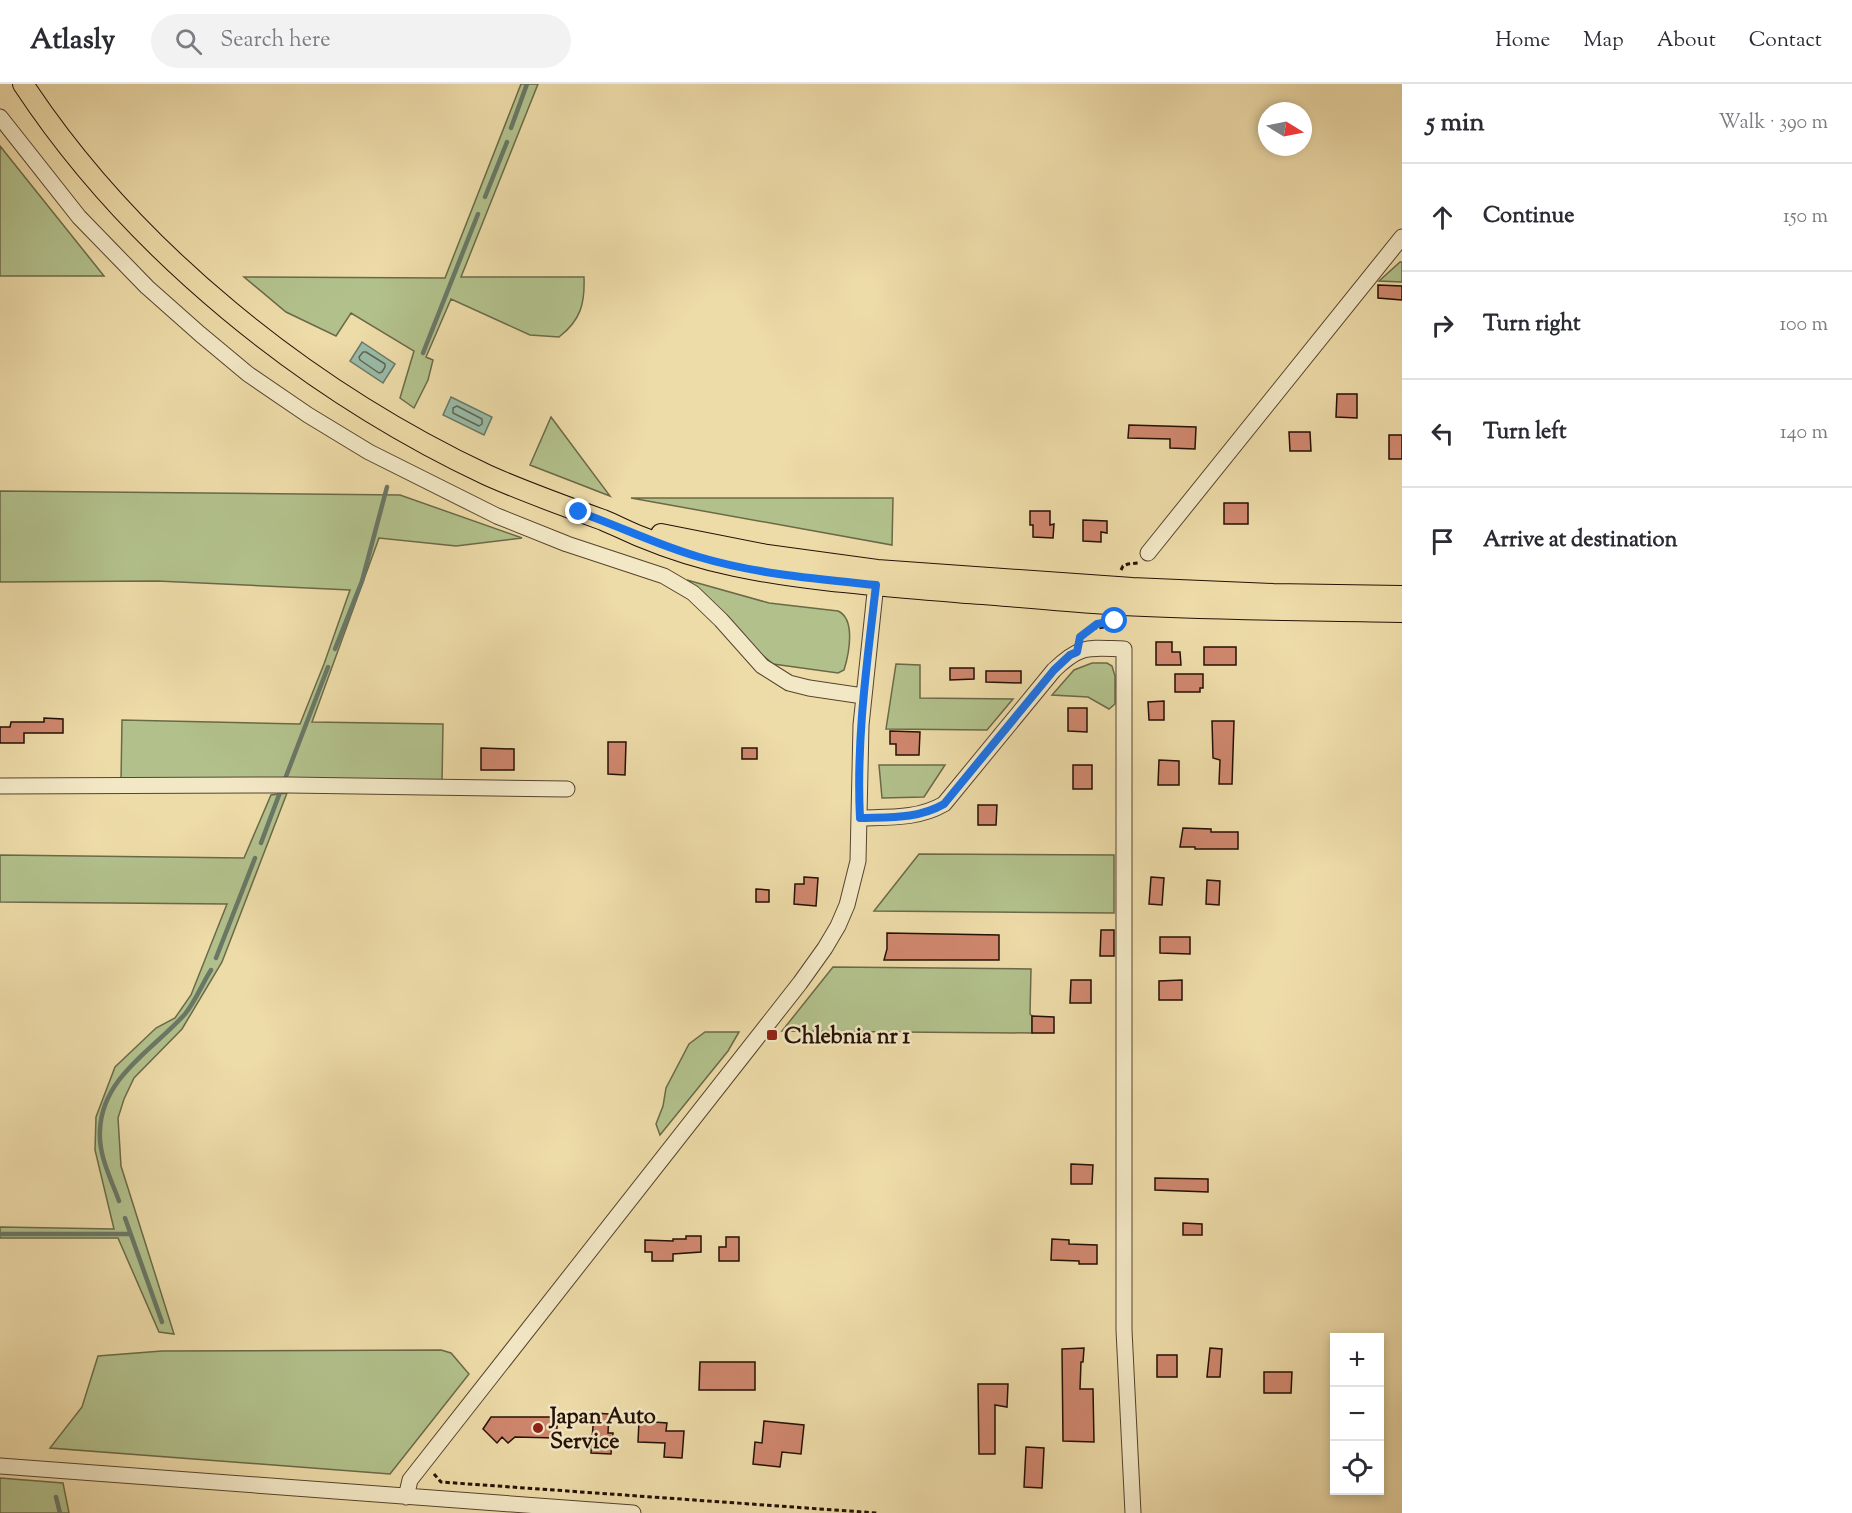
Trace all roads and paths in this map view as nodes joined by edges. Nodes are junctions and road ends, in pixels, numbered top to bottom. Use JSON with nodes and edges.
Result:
{"nodes":[{"id":1,"x":23,"y":84,"type":"edge"},
{"id":2,"x":0,"y":117,"type":"edge"},
{"id":3,"x":1402,"y":237,"type":"edge"},
{"id":4,"x":1149,"y":551,"type":"joint"},
{"id":5,"x":1120,"y":573,"type":"dead end"},
{"id":6,"x":876,"y":578,"type":"junction"},
{"id":7,"x":1402,"y":596,"type":"edge"},
{"id":8,"x":1402,"y":612,"type":"edge"},
{"id":9,"x":1118,"y":616,"type":"dead end"},
{"id":10,"x":1079,"y":651,"type":"junction"},
{"id":11,"x":863,"y":696,"type":"junction"},
{"id":12,"x":0,"y":786,"type":"edge"},
{"id":13,"x":567,"y":789,"type":"dead end"},
{"id":14,"x":860,"y":818,"type":"junction"},
{"id":15,"x":0,"y":1466,"type":"edge"},
{"id":16,"x":428,"y":1468,"type":"dead end"},
{"id":17,"x":406,"y":1497,"type":"junction"},
{"id":18,"x":633,"y":1513,"type":"edge"},
{"id":19,"x":878,"y":1513,"type":"edge"},
{"id":20,"x":1133,"y":1513,"type":"edge"}],
"edges":[{"from":1,"to":6,"type":"main road"},
{"from":2,"to":11,"type":"street"},
{"from":3,"to":4,"type":"street"},
{"from":4,"to":5,"type":"path"},
{"from":6,"to":7,"type":"main road"},
{"from":6,"to":8,"type":"main road"},
{"from":6,"to":11,"type":"street"},
{"from":9,"to":10,"type":"path"},
{"from":10,"to":14,"type":"street"},
{"from":10,"to":20,"type":"street"},
{"from":11,"to":14,"type":"street"},
{"from":12,"to":13,"type":"street"},
{"from":14,"to":17,"type":"street"},
{"from":15,"to":17,"type":"street"},
{"from":16,"to":19,"type":"path"},
{"from":17,"to":18,"type":"street"}]}
